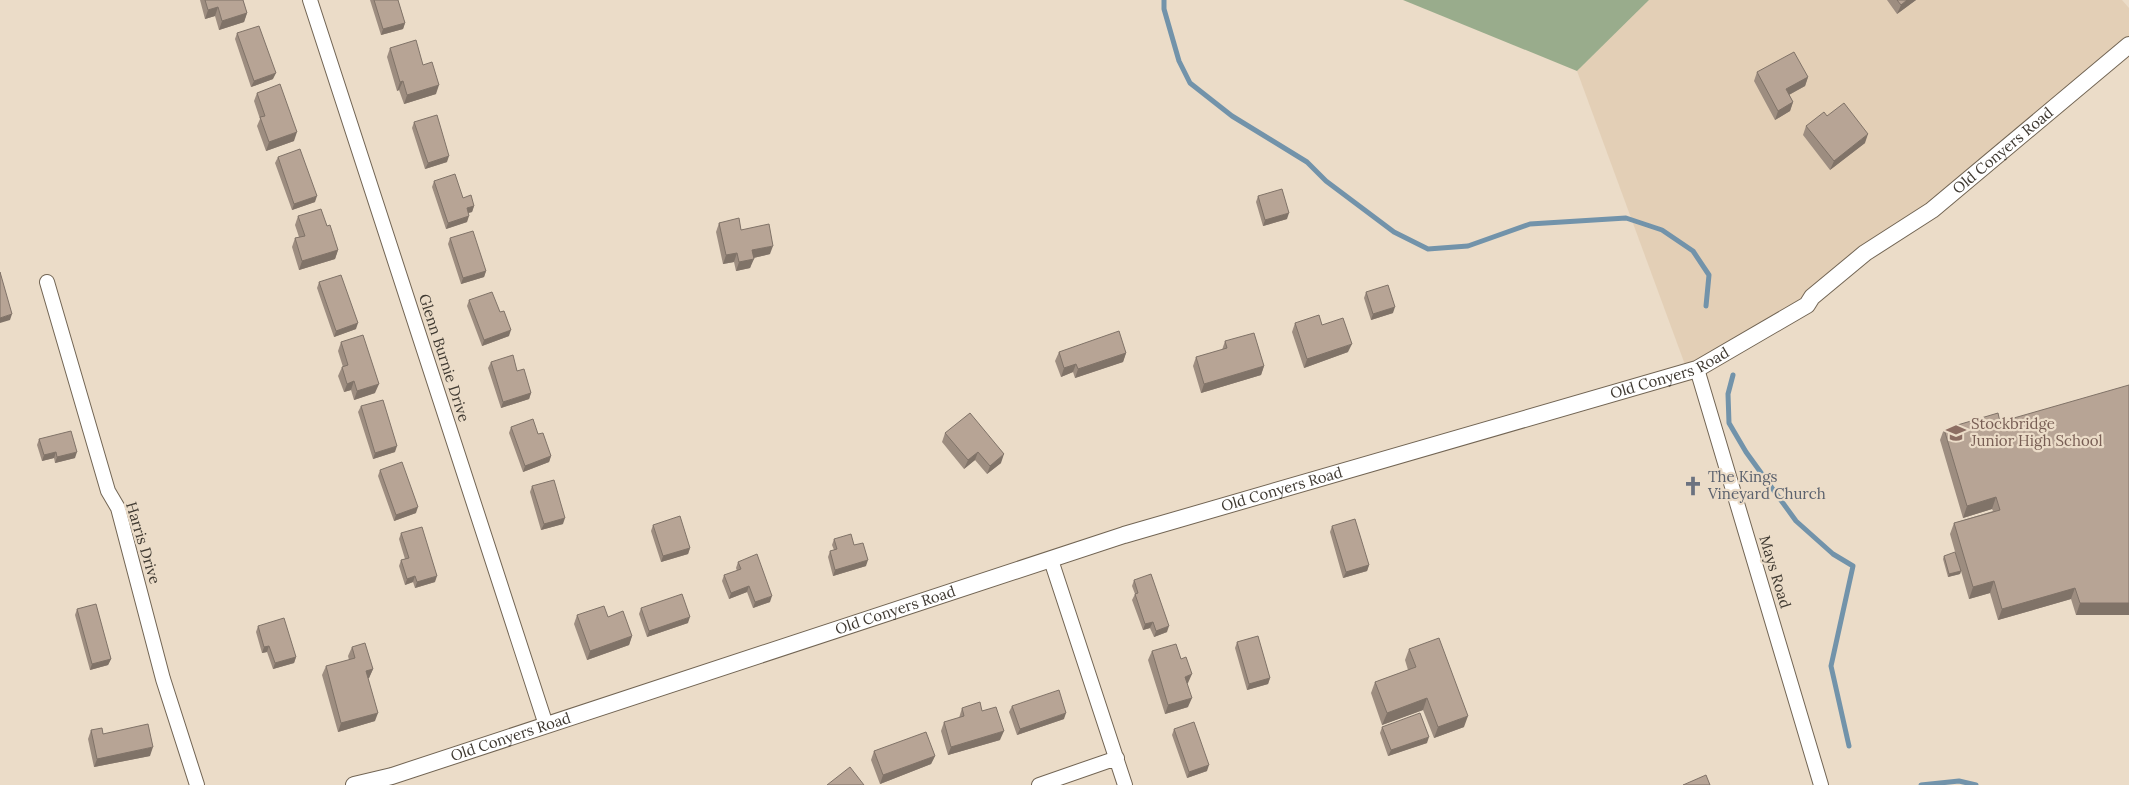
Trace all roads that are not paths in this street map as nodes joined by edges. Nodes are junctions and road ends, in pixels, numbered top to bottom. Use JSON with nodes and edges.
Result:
{"nodes":[{"id":1,"x":310,"y":0,"type":"edge"},
{"id":2,"x":2129,"y":45,"type":"edge"},
{"id":3,"x":47,"y":282,"type":"dead end"},
{"id":4,"x":1697,"y":369,"type":"junction"},
{"id":5,"x":1051,"y":560,"type":"junction"},
{"id":6,"x":546,"y":725,"type":"junction"},
{"id":7,"x":1117,"y":758,"type":"junction"},
{"id":8,"x":197,"y":785,"type":"edge"},
{"id":9,"x":354,"y":785,"type":"edge"},
{"id":10,"x":1039,"y":785,"type":"edge"},
{"id":11,"x":1125,"y":785,"type":"edge"},
{"id":12,"x":1821,"y":785,"type":"edge"}],
"edges":[{"from":1,"to":6,"type":"street","name":"Glenn Burnie Drive"},
{"from":2,"to":4,"type":"street","name":"Old Conyers Road"},
{"from":3,"to":8,"type":"street","name":"Harris Drive"},
{"from":4,"to":5,"type":"street","name":"Old Conyers Road"},
{"from":4,"to":12,"type":"street","name":"Mays Road"},
{"from":5,"to":6,"type":"street","name":"Old Conyers Road"},
{"from":5,"to":7,"type":"street"},
{"from":6,"to":9,"type":"street","name":"Old Conyers Road"},
{"from":7,"to":10,"type":"street"},
{"from":7,"to":11,"type":"street"}]}
